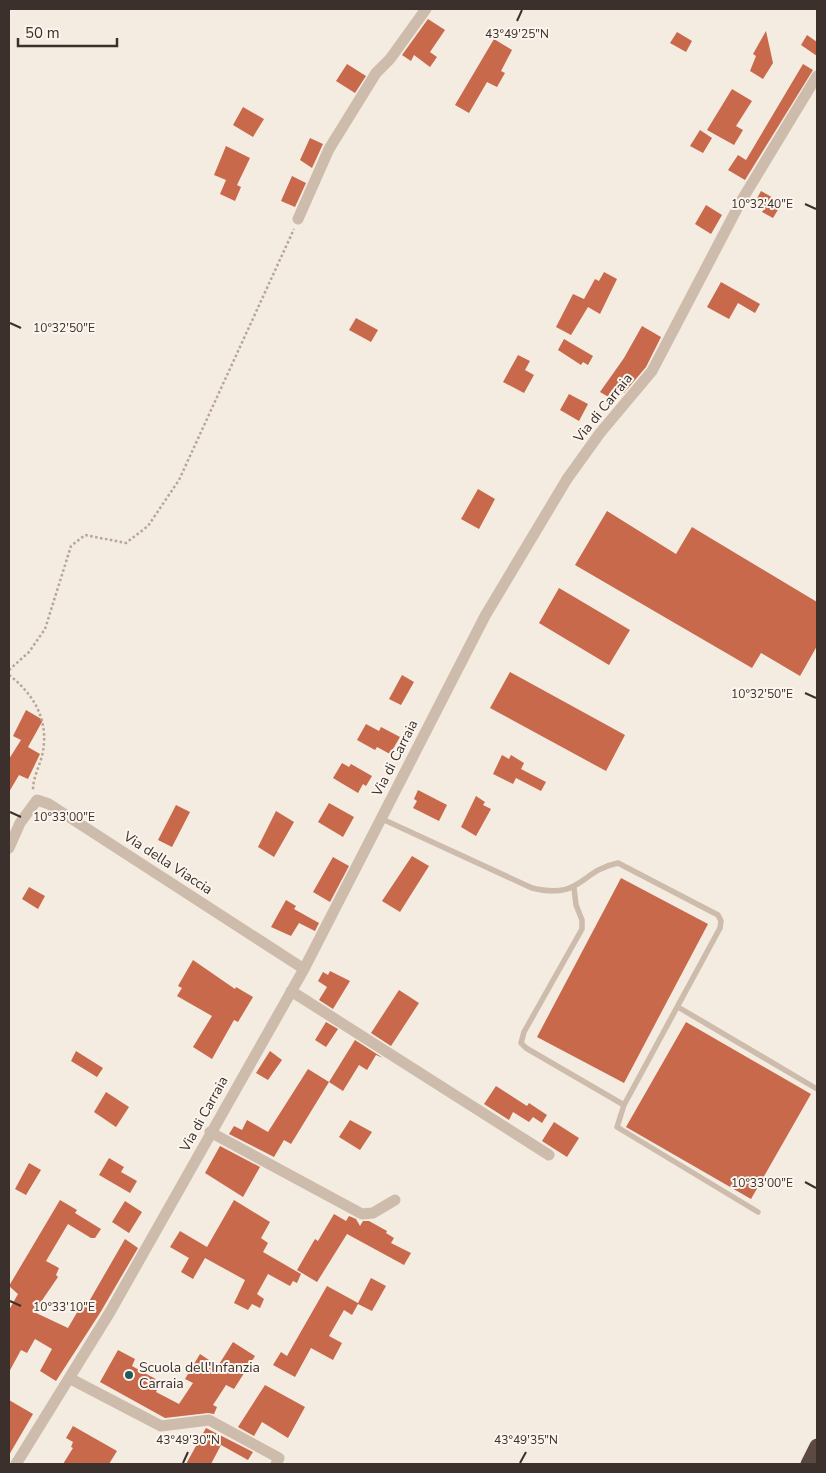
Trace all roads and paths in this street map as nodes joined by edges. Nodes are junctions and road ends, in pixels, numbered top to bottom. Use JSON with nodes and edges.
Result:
{"nodes":[{"id":1,"x":426,"y":9,"type":"edge"},
{"id":2,"x":817,"y":76,"type":"edge"},
{"id":3,"x":298,"y":219,"type":"joint"},
{"id":4,"x":9,"y":670,"type":"edge"},
{"id":5,"x":9,"y":676,"type":"edge"},
{"id":6,"x":37,"y":800,"type":"junction"},
{"id":7,"x":380,"y":818,"type":"junction"},
{"id":8,"x":9,"y":848,"type":"edge"},
{"id":9,"x":574,"y":888,"type":"junction"},
{"id":10,"x":304,"y":969,"type":"junction"},
{"id":11,"x":291,"y":991,"type":"junction"},
{"id":12,"x":678,"y":1007,"type":"junction"},
{"id":13,"x":817,"y":1089,"type":"edge"},
{"id":14,"x":624,"y":1105,"type":"junction"},
{"id":15,"x":210,"y":1132,"type":"junction"},
{"id":16,"x":548,"y":1155,"type":"dead end"},
{"id":17,"x":395,"y":1200,"type":"dead end"},
{"id":18,"x":758,"y":1212,"type":"dead end"},
{"id":19,"x":69,"y":1378,"type":"junction"},
{"id":20,"x":817,"y":1446,"type":"edge"},
{"id":21,"x":16,"y":1464,"type":"edge"},
{"id":22,"x":276,"y":1464,"type":"edge"},
{"id":23,"x":808,"y":1464,"type":"edge"}],
"edges":[{"from":1,"to":3,"type":"street"},
{"from":2,"to":7,"type":"street","name":"Via di Carraia"},
{"from":3,"to":4,"type":"path"},
{"from":5,"to":6,"type":"path"},
{"from":6,"to":8,"type":"street"},
{"from":6,"to":10,"type":"street","name":"Via della Viaccia"},
{"from":7,"to":9,"type":"lane"},
{"from":7,"to":10,"type":"street","name":"Via di Carraia"},
{"from":9,"to":12,"type":"lane"},
{"from":9,"to":14,"type":"lane"},
{"from":10,"to":11,"type":"street","name":"Via di Carraia"},
{"from":11,"to":15,"type":"street","name":"Via di Carraia"},
{"from":11,"to":16,"type":"street"},
{"from":12,"to":13,"type":"lane"},
{"from":12,"to":14,"type":"lane"},
{"from":14,"to":18,"type":"lane"},
{"from":15,"to":17,"type":"street"},
{"from":15,"to":19,"type":"street","name":"Via di Carraia"},
{"from":19,"to":21,"type":"street","name":"Via di Carraia"},
{"from":19,"to":22,"type":"street"},
{"from":20,"to":23,"type":"highway"}]}
